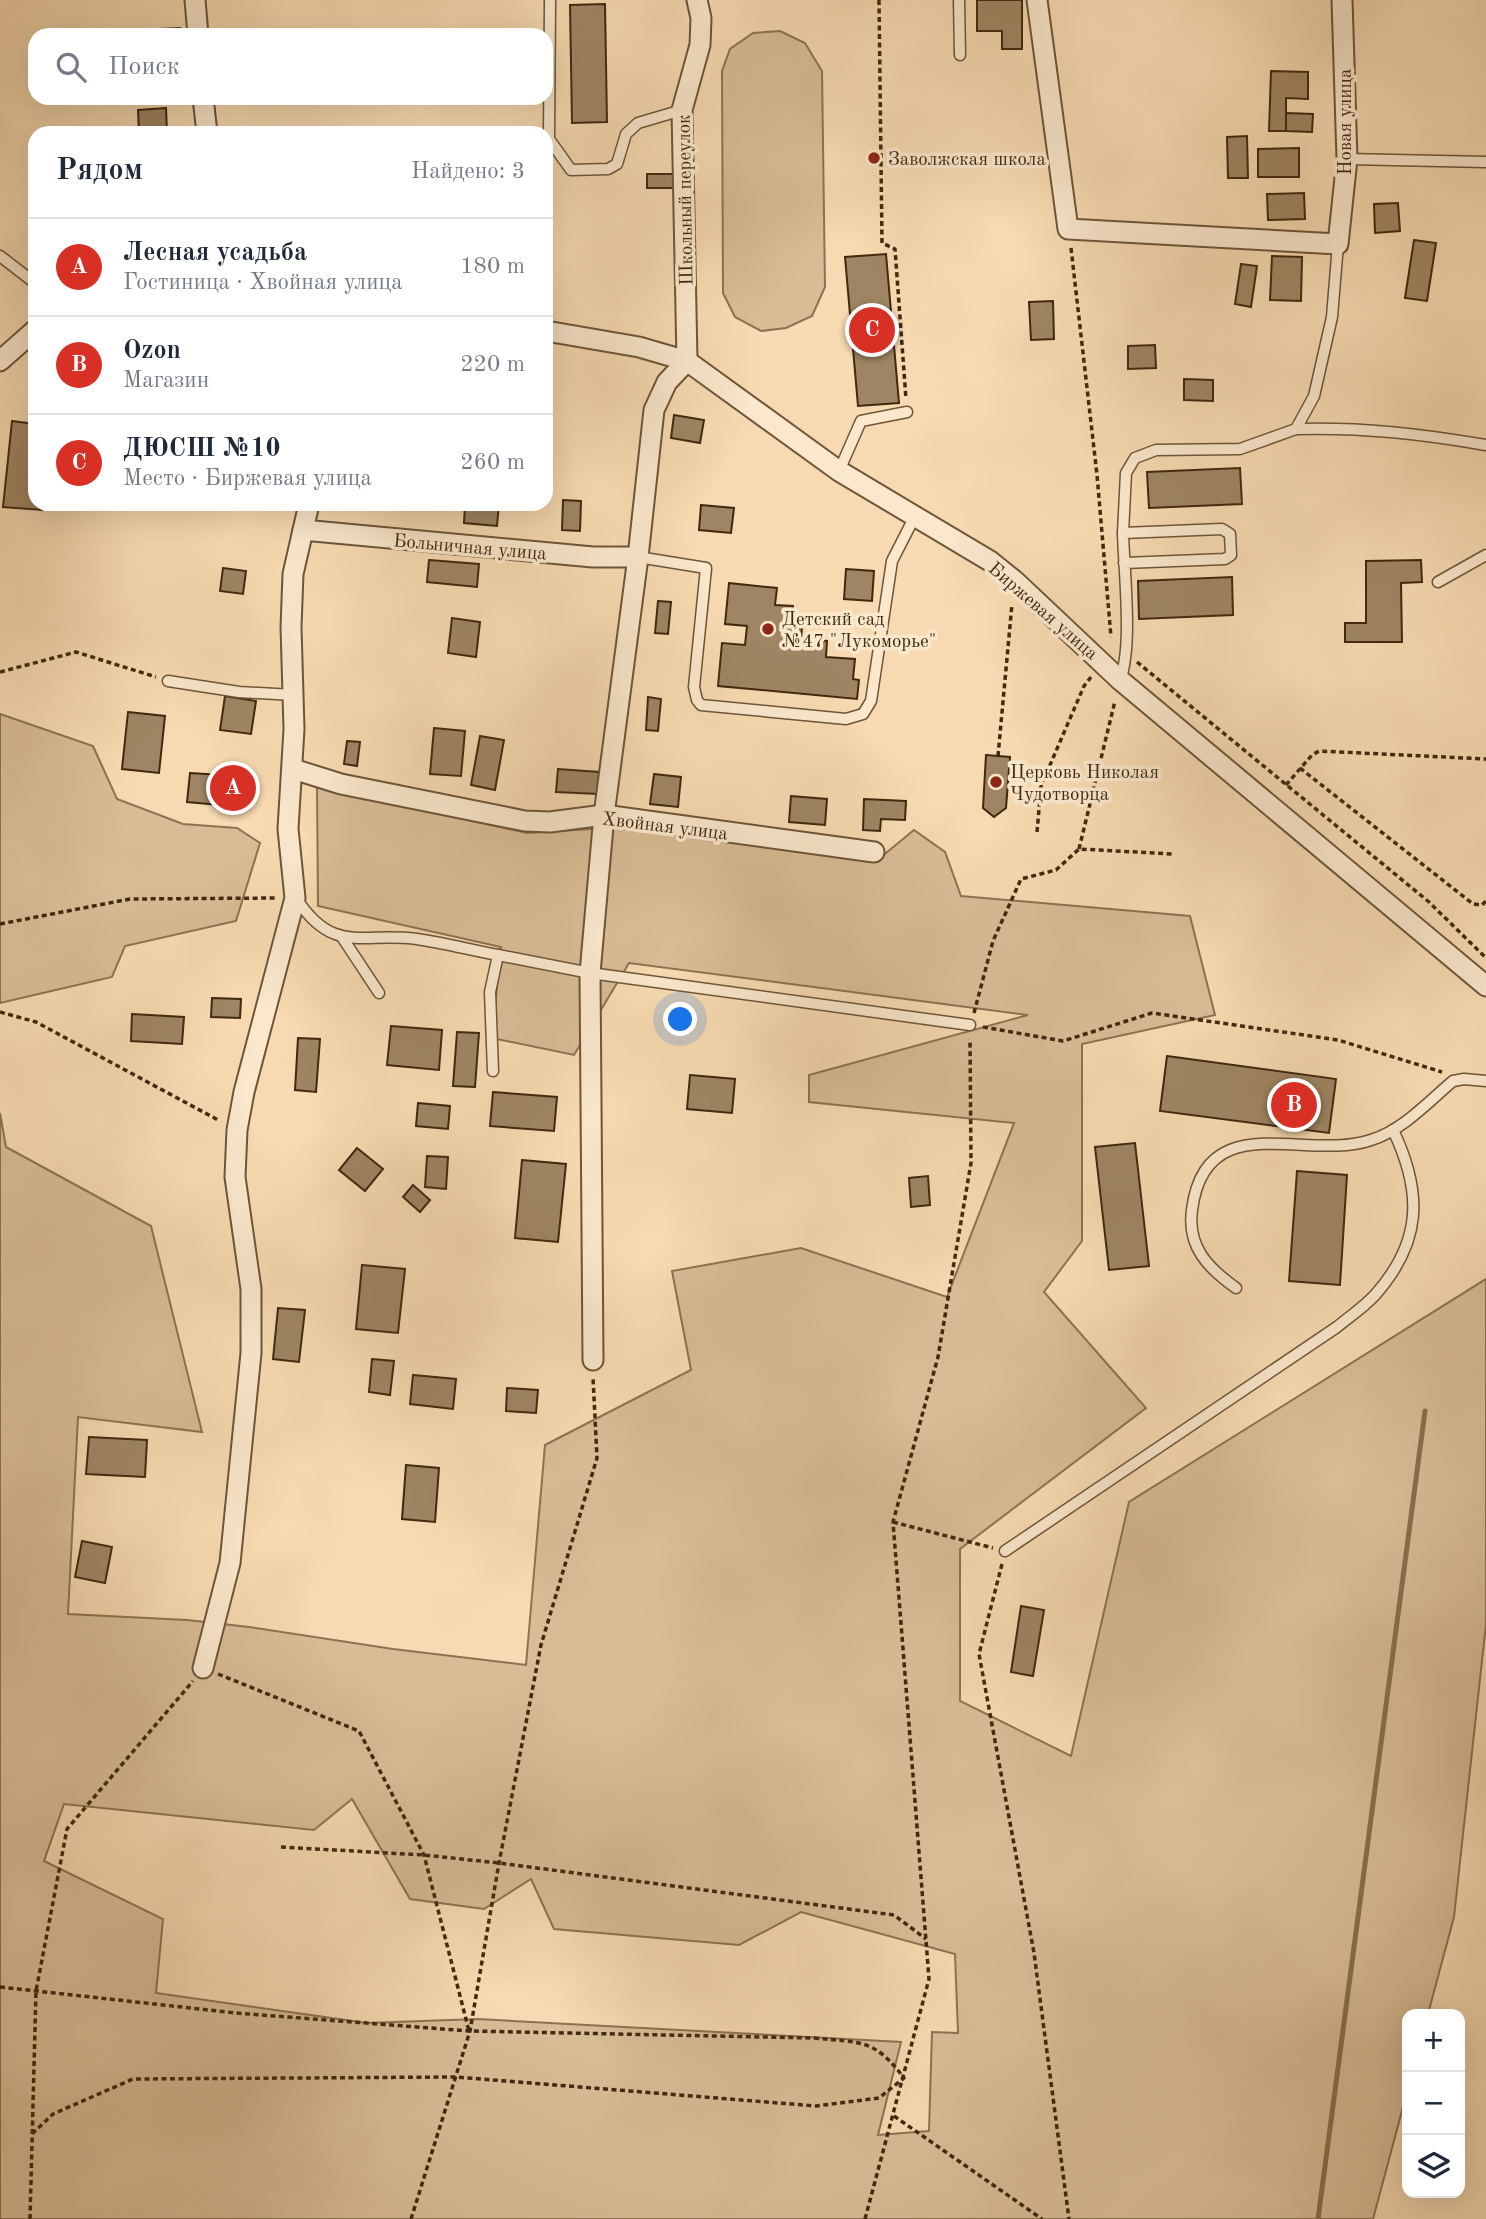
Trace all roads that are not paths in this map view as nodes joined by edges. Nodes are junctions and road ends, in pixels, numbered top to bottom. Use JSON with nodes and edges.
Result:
{"nodes":[{"id":1,"x":195,"y":0,"type":"edge"},
{"id":2,"x":550,"y":0,"type":"edge"},
{"id":3,"x":697,"y":0,"type":"edge"},
{"id":4,"x":959,"y":0,"type":"edge"},
{"id":5,"x":1037,"y":0,"type":"edge"},
{"id":6,"x":1342,"y":0,"type":"edge"},
{"id":7,"x":197,"y":28,"type":"edge"},
{"id":8,"x":550,"y":28,"type":"edge"},
{"id":9,"x":960,"y":55,"type":"dead end"},
{"id":10,"x":205,"y":105,"type":"edge"},
{"id":11,"x":549,"y":105,"type":"edge"},
{"id":12,"x":682,"y":110,"type":"junction"},
{"id":13,"x":206,"y":126,"type":"edge"},
{"id":14,"x":549,"y":126,"type":"edge"},
{"id":15,"x":553,"y":145,"type":"edge"},
{"id":16,"x":1347,"y":159,"type":"junction"},
{"id":17,"x":1486,"y":162,"type":"edge"},
{"id":18,"x":1338,"y":244,"type":"junction"},
{"id":19,"x":0,"y":256,"type":"edge"},
{"id":20,"x":28,"y":278,"type":"edge"},
{"id":21,"x":553,"y":332,"type":"edge"},
{"id":22,"x":28,"y":336,"type":"edge"},
{"id":23,"x":0,"y":361,"type":"edge"},
{"id":24,"x":687,"y":361,"type":"junction"},
{"id":25,"x":907,"y":412,"type":"road end"},
{"id":26,"x":1296,"y":429,"type":"junction"},
{"id":27,"x":1486,"y":445,"type":"edge"},
{"id":28,"x":839,"y":471,"type":"junction"},
{"id":29,"x":307,"y":511,"type":"edge"},
{"id":30,"x":915,"y":516,"type":"junction"},
{"id":31,"x":303,"y":530,"type":"junction"},
{"id":32,"x":1124,"y":533,"type":"junction"},
{"id":33,"x":1486,"y":555,"type":"edge"},
{"id":34,"x":639,"y":557,"type":"junction"},
{"id":35,"x":1124,"y":563,"type":"junction"},
{"id":36,"x":1438,"y":582,"type":"dead end"},
{"id":37,"x":1120,"y":680,"type":"junction"},
{"id":38,"x":168,"y":681,"type":"road end"},
{"id":39,"x":294,"y":695,"type":"junction"},
{"id":40,"x":293,"y":769,"type":"junction"},
{"id":41,"x":604,"y":815,"type":"junction"},
{"id":42,"x":874,"y":852,"type":"dead end"},
{"id":43,"x":295,"y":898,"type":"junction"},
{"id":44,"x":342,"y":937,"type":"junction"},
{"id":45,"x":498,"y":955,"type":"junction"},
{"id":46,"x":590,"y":973,"type":"junction"},
{"id":47,"x":1486,"y":986,"type":"edge"},
{"id":48,"x":379,"y":993,"type":"dead end"},
{"id":49,"x":970,"y":1024,"type":"road end"},
{"id":50,"x":493,"y":1071,"type":"dead end"},
{"id":51,"x":1486,"y":1081,"type":"edge"},
{"id":52,"x":1393,"y":1130,"type":"junction"},
{"id":53,"x":1236,"y":1288,"type":"dead end"},
{"id":54,"x":593,"y":1360,"type":"road end"},
{"id":55,"x":1005,"y":1551,"type":"road end"},
{"id":56,"x":203,"y":1668,"type":"road end"}],
"edges":[{"from":1,"to":7,"type":"street"},
{"from":2,"to":8,"type":"lane"},
{"from":3,"to":12,"type":"street","name":"Школьный переулок"},
{"from":4,"to":9,"type":"lane"},
{"from":5,"to":18,"type":"street"},
{"from":6,"to":16,"type":"street","name":"Новая улица"},
{"from":10,"to":13,"type":"street"},
{"from":11,"to":14,"type":"lane"},
{"from":12,"to":15,"type":"lane"},
{"from":12,"to":24,"type":"street","name":"Школьный переулок"},
{"from":16,"to":17,"type":"lane"},
{"from":16,"to":18,"type":"street","name":"Новая улица"},
{"from":18,"to":26,"type":"lane"},
{"from":19,"to":20,"type":"lane"},
{"from":21,"to":24,"type":"street","name":"Биржевая улица"},
{"from":22,"to":23,"type":"street"},
{"from":24,"to":28,"type":"street","name":"Биржевая улица"},
{"from":24,"to":34,"type":"street"},
{"from":25,"to":28,"type":"lane"},
{"from":26,"to":27,"type":"lane"},
{"from":26,"to":32,"type":"lane"},
{"from":28,"to":30,"type":"street","name":"Биржевая улица"},
{"from":29,"to":31,"type":"street"},
{"from":30,"to":34,"type":"lane"},
{"from":30,"to":37,"type":"street","name":"Биржевая улица"},
{"from":31,"to":34,"type":"street","name":"Больничная улица"},
{"from":31,"to":39,"type":"street"},
{"from":32,"to":35,"type":"lane"},
{"from":32,"to":35,"type":"lane"},
{"from":33,"to":36,"type":"lane"},
{"from":34,"to":41,"type":"street"},
{"from":35,"to":37,"type":"lane"},
{"from":37,"to":47,"type":"street","name":"Биржевая улица"},
{"from":38,"to":39,"type":"lane"},
{"from":39,"to":40,"type":"street"},
{"from":40,"to":41,"type":"street","name":"Хвойная улица"},
{"from":40,"to":43,"type":"street"},
{"from":41,"to":42,"type":"street","name":"Хвойная улица"},
{"from":41,"to":46,"type":"street"},
{"from":43,"to":44,"type":"lane"},
{"from":43,"to":56,"type":"street"},
{"from":44,"to":45,"type":"lane"},
{"from":44,"to":48,"type":"lane"},
{"from":45,"to":46,"type":"lane"},
{"from":45,"to":50,"type":"lane"},
{"from":46,"to":49,"type":"lane"},
{"from":46,"to":54,"type":"street"},
{"from":51,"to":52,"type":"lane"},
{"from":52,"to":53,"type":"lane"},
{"from":52,"to":55,"type":"lane"}]}
